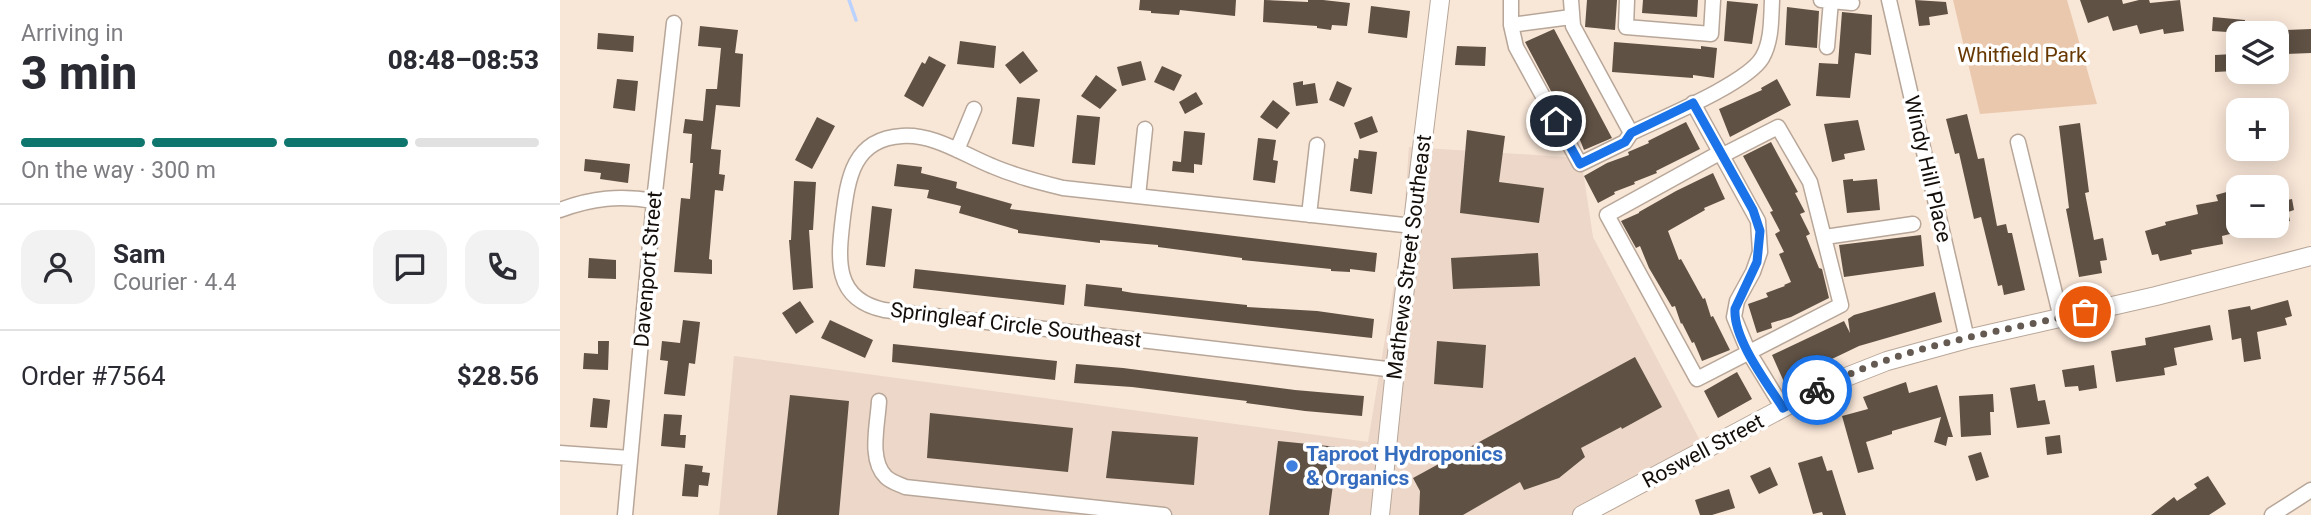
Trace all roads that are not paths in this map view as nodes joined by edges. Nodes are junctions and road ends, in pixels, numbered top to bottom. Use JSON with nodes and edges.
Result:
{"nodes":[{"id":1,"x":1440,"y":0,"type":"edge"},
{"id":2,"x":1511,"y":0,"type":"edge"},
{"id":3,"x":1571,"y":0,"type":"edge"},
{"id":4,"x":1628,"y":0,"type":"edge"},
{"id":5,"x":1713,"y":0,"type":"edge"},
{"id":6,"x":1772,"y":0,"type":"edge"},
{"id":7,"x":1821,"y":0,"type":"edge"},
{"id":8,"x":1889,"y":0,"type":"edge"},
{"id":9,"x":1831,"y":1,"type":"edge"},
{"id":10,"x":1852,"y":3,"type":"dead end"},
{"id":11,"x":1571,"y":18,"type":"junction"},
{"id":12,"x":674,"y":23,"type":"dead end"},
{"id":13,"x":1511,"y":26,"type":"junction"},
{"id":14,"x":1827,"y":47,"type":"dead end"},
{"id":15,"x":1693,"y":103,"type":"junction"},
{"id":16,"x":974,"y":109,"type":"dead end"},
{"id":17,"x":1145,"y":129,"type":"dead end"},
{"id":18,"x":1631,"y":133,"type":"junction"},
{"id":19,"x":2018,"y":142,"type":"dead end"},
{"id":20,"x":1317,"y":145,"type":"dead end"},
{"id":21,"x":957,"y":150,"type":"junction"},
{"id":22,"x":1722,"y":153,"type":"junction"},
{"id":23,"x":1138,"y":196,"type":"junction"},
{"id":24,"x":654,"y":201,"type":"junction"},
{"id":25,"x":560,"y":210,"type":"edge"},
{"id":26,"x":1309,"y":215,"type":"junction"},
{"id":27,"x":1913,"y":224,"type":"dead end"},
{"id":28,"x":1413,"y":226,"type":"junction"},
{"id":29,"x":1825,"y":237,"type":"junction"},
{"id":30,"x":2311,"y":256,"type":"edge"},
{"id":31,"x":2062,"y":318,"type":"junction"},
{"id":32,"x":1966,"y":339,"type":"junction"},
{"id":33,"x":1748,"y":351,"type":"junction"},
{"id":34,"x":1395,"y":370,"type":"junction"},
{"id":35,"x":879,"y":401,"type":"dead end"},
{"id":36,"x":1783,"y":408,"type":"junction"},
{"id":37,"x":560,"y":453,"type":"edge"},
{"id":38,"x":630,"y":458,"type":"junction"},
{"id":39,"x":2311,"y":490,"type":"edge"},
{"id":40,"x":625,"y":515,"type":"edge"},
{"id":41,"x":1164,"y":515,"type":"edge"},
{"id":42,"x":1380,"y":515,"type":"edge"},
{"id":43,"x":1582,"y":515,"type":"edge"},
{"id":44,"x":2272,"y":515,"type":"edge"}],
"edges":[{"from":1,"to":28,"type":"street","name":"Mathews Street Southeast"},
{"from":2,"to":13,"type":"street"},
{"from":3,"to":11,"type":"street"},
{"from":4,"to":5,"type":"street"},
{"from":6,"to":15,"type":"street"},
{"from":7,"to":9,"type":"street"},
{"from":8,"to":32,"type":"street","name":"Windy Hill Place"},
{"from":9,"to":10,"type":"street"},
{"from":9,"to":14,"type":"street"},
{"from":11,"to":13,"type":"street"},
{"from":11,"to":18,"type":"street"},
{"from":12,"to":24,"type":"street","name":"Davenport Street"},
{"from":13,"to":18,"type":"street"},
{"from":15,"to":18,"type":"street"},
{"from":15,"to":22,"type":"street"},
{"from":16,"to":21,"type":"street"},
{"from":17,"to":23,"type":"street"},
{"from":19,"to":31,"type":"street"},
{"from":20,"to":26,"type":"street"},
{"from":21,"to":23,"type":"street","name":"Springleaf Circle Southeast"},
{"from":21,"to":34,"type":"street","name":"Springleaf Circle Southeast"},
{"from":22,"to":29,"type":"street"},
{"from":22,"to":33,"type":"street"},
{"from":22,"to":33,"type":"street"},
{"from":23,"to":26,"type":"street","name":"Springleaf Circle Southeast"},
{"from":24,"to":25,"type":"street"},
{"from":24,"to":38,"type":"street","name":"Davenport Street"},
{"from":26,"to":28,"type":"street","name":"Springleaf Circle Southeast"},
{"from":27,"to":29,"type":"street"},
{"from":28,"to":34,"type":"street","name":"Mathews Street Southeast"},
{"from":29,"to":33,"type":"street"},
{"from":30,"to":31,"type":"street","name":"Roswell Street"},
{"from":31,"to":32,"type":"street","name":"Roswell Street"},
{"from":32,"to":36,"type":"street","name":"Roswell Street"},
{"from":33,"to":36,"type":"street"},
{"from":34,"to":42,"type":"street","name":"Mathews Street Southeast"},
{"from":35,"to":41,"type":"street"},
{"from":36,"to":43,"type":"street","name":"Roswell Street"},
{"from":37,"to":38,"type":"street"},
{"from":38,"to":40,"type":"street","name":"Davenport Street"},
{"from":39,"to":44,"type":"street"}]}
